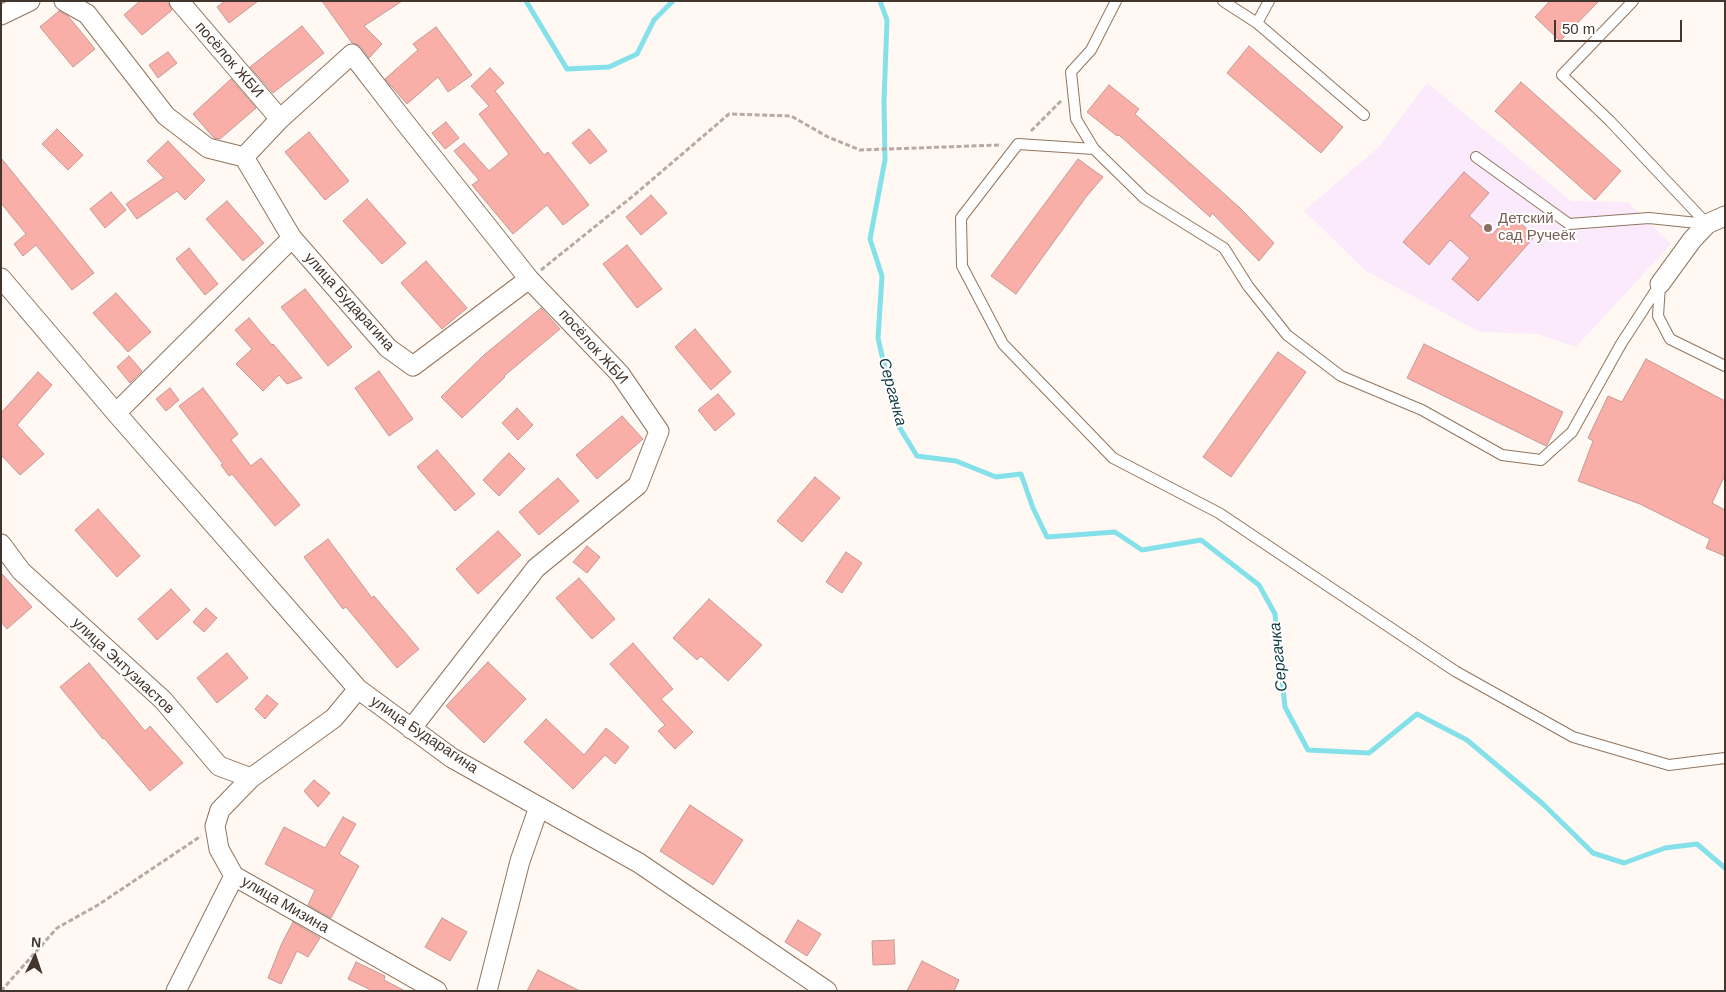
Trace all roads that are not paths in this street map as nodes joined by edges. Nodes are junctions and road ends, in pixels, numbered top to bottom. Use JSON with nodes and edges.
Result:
{"nodes":[{"id":1,"x":30,"y":1,"type":"edge"},
{"id":2,"x":64,"y":1,"type":"edge"},
{"id":3,"x":179,"y":1,"type":"edge"},
{"id":4,"x":1116,"y":1,"type":"edge"},
{"id":5,"x":1223,"y":1,"type":"edge"},
{"id":6,"x":1269,"y":1,"type":"edge"},
{"id":7,"x":1632,"y":1,"type":"edge"},
{"id":8,"x":1,"y":15,"type":"edge"},
{"id":9,"x":1257,"y":22,"type":"junction"},
{"id":10,"x":1364,"y":115,"type":"dead end"},
{"id":11,"x":280,"y":119,"type":"junction"},
{"id":12,"x":1094,"y":149,"type":"junction"},
{"id":13,"x":244,"y":157,"type":"junction"},
{"id":14,"x":1476,"y":157,"type":"dead end"},
{"id":15,"x":1725,"y":216,"type":"edge"},
{"id":16,"x":1707,"y":224,"type":"junction"},
{"id":17,"x":292,"y":238,"type":"junction"},
{"id":18,"x":1,"y":278,"type":"edge"},
{"id":19,"x":529,"y":279,"type":"junction"},
{"id":20,"x":1660,"y":284,"type":"junction"},
{"id":21,"x":1725,"y":366,"type":"edge"},
{"id":22,"x":116,"y":413,"type":"junction"},
{"id":23,"x":1,"y":544,"type":"edge"},
{"id":24,"x":358,"y":689,"type":"junction"},
{"id":25,"x":411,"y":729,"type":"junction"},
{"id":26,"x":1725,"y":758,"type":"edge"},
{"id":27,"x":251,"y":778,"type":"junction"},
{"id":28,"x":539,"y":807,"type":"junction"},
{"id":29,"x":234,"y":876,"type":"junction"},
{"id":30,"x":176,"y":991,"type":"edge"},
{"id":31,"x":437,"y":991,"type":"edge"},
{"id":32,"x":487,"y":991,"type":"edge"},
{"id":33,"x":827,"y":991,"type":"edge"}],
"edges":[{"from":1,"to":8,"type":"street"},
{"from":2,"to":13,"type":"street"},
{"from":3,"to":11,"type":"street","name":"посёлок ЖБИ"},
{"from":4,"to":12,"type":"lane"},
{"from":5,"to":9,"type":"lane"},
{"from":6,"to":9,"type":"lane"},
{"from":7,"to":16,"type":"lane"},
{"from":9,"to":10,"type":"lane"},
{"from":11,"to":13,"type":"street"},
{"from":11,"to":19,"type":"street","name":"посёлок ЖБИ"},
{"from":12,"to":20,"type":"lane"},
{"from":12,"to":26,"type":"lane"},
{"from":13,"to":17,"type":"street","name":"улица Бударагина"},
{"from":14,"to":16,"type":"lane"},
{"from":15,"to":16,"type":"street"},
{"from":16,"to":20,"type":"street"},
{"from":17,"to":19,"type":"street","name":"улица Бударагина"},
{"from":17,"to":22,"type":"street","name":"улица Бударагина"},
{"from":18,"to":22,"type":"street","name":"улица Бударагина"},
{"from":19,"to":25,"type":"street","name":"посёлок ЖБИ"},
{"from":20,"to":21,"type":"lane"},
{"from":22,"to":24,"type":"street","name":"улица Бударагина"},
{"from":23,"to":27,"type":"street","name":"улица Энтузиастов"},
{"from":24,"to":25,"type":"street","name":"улица Бударагина"},
{"from":24,"to":27,"type":"street"},
{"from":25,"to":28,"type":"street","name":"улица Бударагина"},
{"from":27,"to":29,"type":"street","name":"улица Мизина"},
{"from":28,"to":32,"type":"street"},
{"from":28,"to":33,"type":"street","name":"улица Бударагина"},
{"from":29,"to":30,"type":"street"},
{"from":29,"to":31,"type":"street","name":"улица Мизина"}]}
